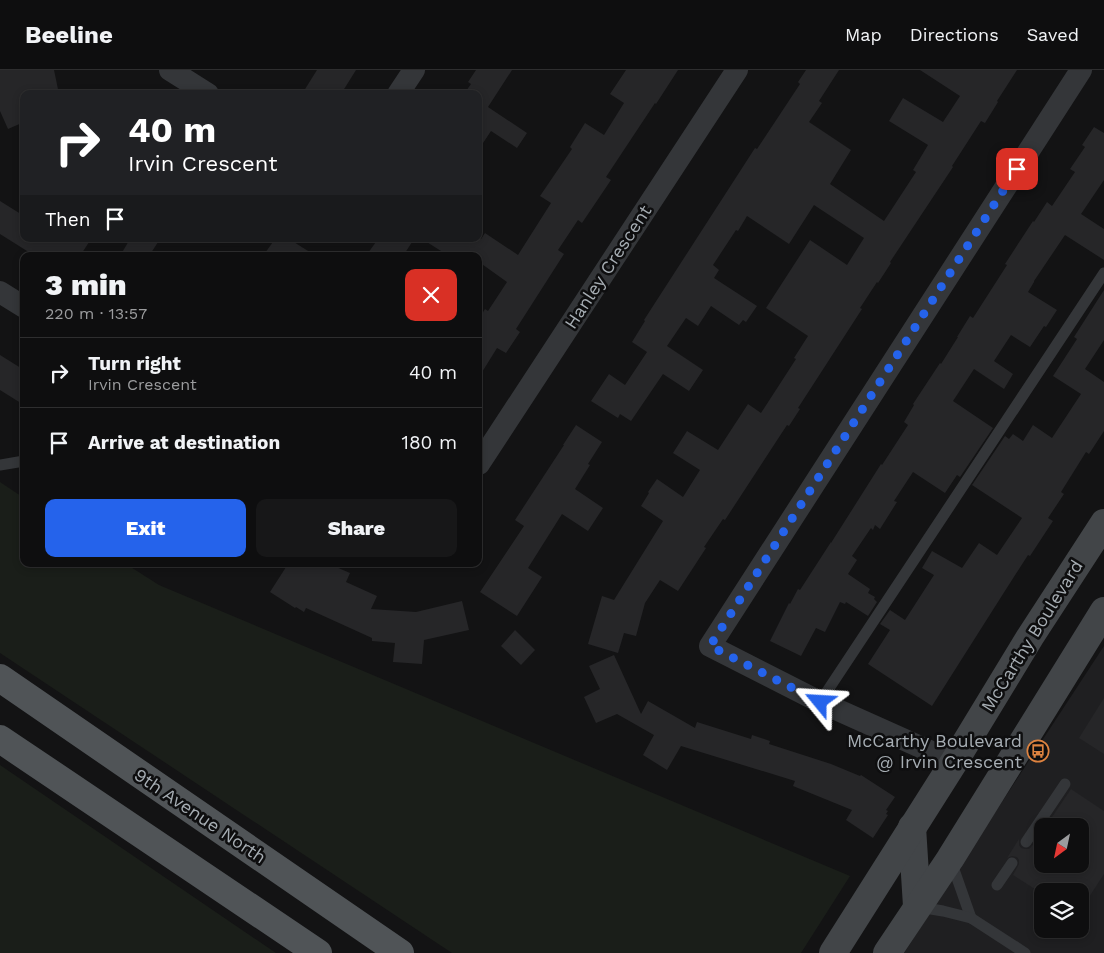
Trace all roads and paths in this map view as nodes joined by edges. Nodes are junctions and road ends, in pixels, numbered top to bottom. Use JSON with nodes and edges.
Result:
{"nodes":[{"id":1,"x":170,"y":70,"type":"edge"},
{"id":2,"x":414,"y":70,"type":"edge"},
{"id":3,"x":736,"y":70,"type":"edge"},
{"id":4,"x":1081,"y":70,"type":"edge"},
{"id":5,"x":202,"y":90,"type":"edge"},
{"id":6,"x":401,"y":90,"type":"edge"},
{"id":7,"x":1104,"y":273,"type":"edge"},
{"id":8,"x":0,"y":292,"type":"edge"},
{"id":9,"x":20,"y":304,"type":"edge"},
{"id":10,"x":482,"y":459,"type":"edge"},
{"id":11,"x":20,"y":462,"type":"edge"},
{"id":12,"x":0,"y":465,"type":"edge"},
{"id":13,"x":1100,"y":536,"type":"edge"},
{"id":14,"x":1104,"y":611,"type":"edge"},
{"id":15,"x":0,"y":678,"type":"edge"},
{"id":16,"x":820,"y":702,"type":"junction"},
{"id":17,"x":0,"y":739,"type":"edge"},
{"id":18,"x":954,"y":762,"type":"junction"},
{"id":19,"x":1064,"y":784,"type":"dead end"},
{"id":20,"x":912,"y":827,"type":"junction"},
{"id":21,"x":1026,"y":842,"type":"dead end"},
{"id":22,"x":950,"y":859,"type":"junction"},
{"id":23,"x":1012,"y":863,"type":"dead end"},
{"id":24,"x":997,"y":885,"type":"dead end"},
{"id":25,"x":917,"y":906,"type":"junction"},
{"id":26,"x":972,"y":918,"type":"junction"},
{"id":27,"x":318,"y":953,"type":"edge"},
{"id":28,"x":400,"y":953,"type":"edge"},
{"id":29,"x":833,"y":953,"type":"edge"},
{"id":30,"x":887,"y":953,"type":"edge"},
{"id":31,"x":1025,"y":953,"type":"edge"}],
"edges":[{"from":1,"to":5,"type":"street"},
{"from":2,"to":6,"type":"street"},
{"from":3,"to":10,"type":"street","name":"Hanley Crescent"},
{"from":4,"to":16,"type":"street"},
{"from":7,"to":16,"type":"lane"},
{"from":8,"to":9,"type":"street"},
{"from":11,"to":12,"type":"lane"},
{"from":13,"to":18,"type":"main road","name":"McCarthy Boulevard"},
{"from":14,"to":22,"type":"main road"},
{"from":15,"to":28,"type":"main road","name":"9th Avenue North"},
{"from":16,"to":18,"type":"street"},
{"from":17,"to":27,"type":"main road"},
{"from":18,"to":20,"type":"main road","name":"McCarthy Boulevard"},
{"from":19,"to":21,"type":"lane"},
{"from":20,"to":25,"type":"main road"},
{"from":20,"to":29,"type":"main road","name":"McCarthy Boulevard"},
{"from":22,"to":25,"type":"main road"},
{"from":22,"to":26,"type":"lane"},
{"from":23,"to":24,"type":"lane"},
{"from":25,"to":26,"type":"lane"},
{"from":25,"to":30,"type":"main road"},
{"from":26,"to":31,"type":"lane"}]}
